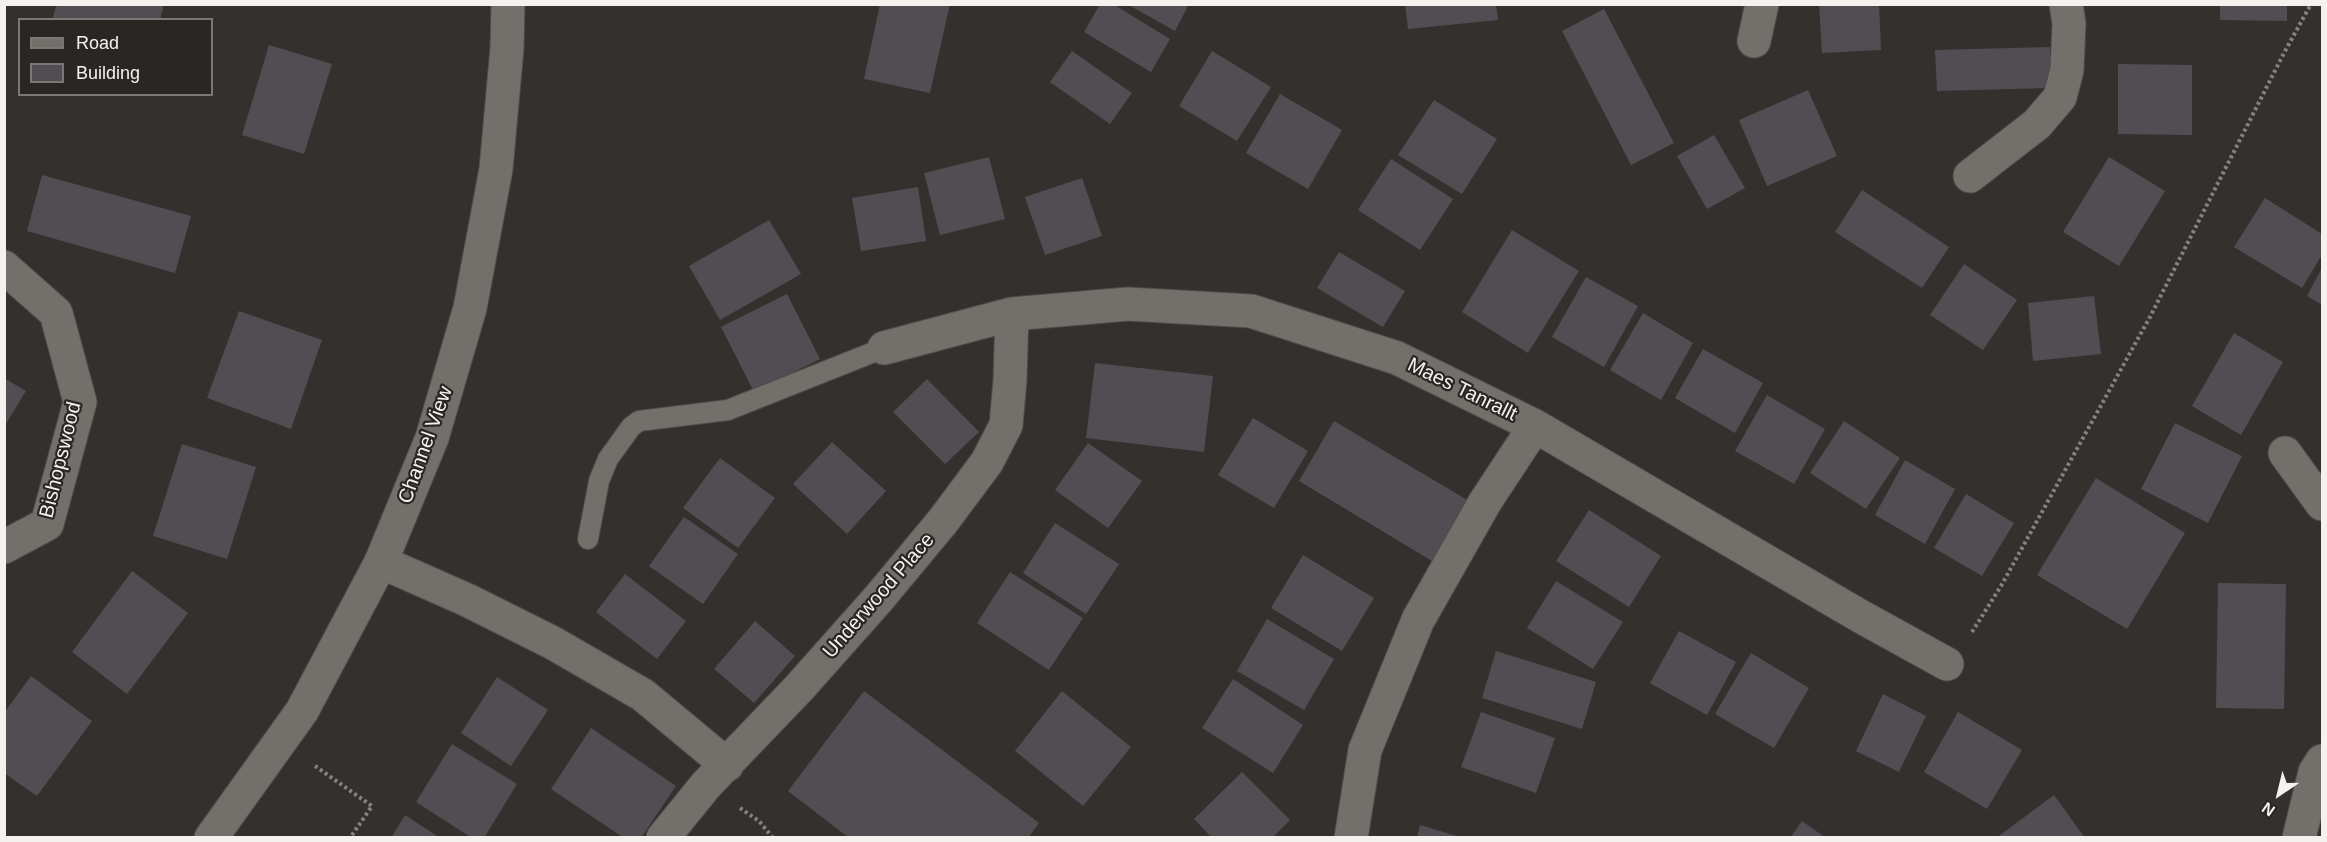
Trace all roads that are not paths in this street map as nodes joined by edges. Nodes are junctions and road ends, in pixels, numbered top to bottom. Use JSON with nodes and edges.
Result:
{"nodes":[{"id":1,"x":508,"y":4,"type":"edge"},
{"id":2,"x":1762,"y":4,"type":"edge"},
{"id":3,"x":2067,"y":4,"type":"edge"},
{"id":4,"x":1754,"y":41,"type":"dead end"},
{"id":5,"x":1970,"y":176,"type":"dead end"},
{"id":6,"x":4,"y":267,"type":"edge"},
{"id":7,"x":1012,"y":314,"type":"junction"},
{"id":8,"x":884,"y":348,"type":"joint"},
{"id":9,"x":1535,"y":426,"type":"junction"},
{"id":10,"x":2285,"y":453,"type":"dead end"},
{"id":11,"x":2322,"y":504,"type":"edge"},
{"id":12,"x":588,"y":539,"type":"dead end"},
{"id":13,"x":4,"y":548,"type":"edge"},
{"id":14,"x":381,"y":562,"type":"junction"},
{"id":15,"x":1947,"y":664,"type":"road end"},
{"id":16,"x":2322,"y":761,"type":"edge"},
{"id":17,"x":727,"y":765,"type":"junction"},
{"id":18,"x":211,"y":837,"type":"edge"},
{"id":19,"x":663,"y":837,"type":"edge"},
{"id":20,"x":1351,"y":837,"type":"edge"},
{"id":21,"x":2299,"y":837,"type":"edge"}],
"edges":[{"from":1,"to":14,"type":"street","name":"Channel View"},
{"from":2,"to":4,"type":"street"},
{"from":3,"to":5,"type":"street"},
{"from":6,"to":13,"type":"street","name":"Bishopswood"},
{"from":7,"to":8,"type":"street","name":"Maes Tanrallt"},
{"from":7,"to":9,"type":"street","name":"Maes Tanrallt"},
{"from":7,"to":17,"type":"street","name":"Underwood Place"},
{"from":8,"to":12,"type":"lane"},
{"from":9,"to":15,"type":"street"},
{"from":9,"to":20,"type":"street","name":"Maes Tanrallt"},
{"from":10,"to":11,"type":"street"},
{"from":14,"to":17,"type":"street"},
{"from":14,"to":18,"type":"street","name":"Channel View"},
{"from":16,"to":21,"type":"street"},
{"from":17,"to":19,"type":"street","name":"Underwood Place"}]}
